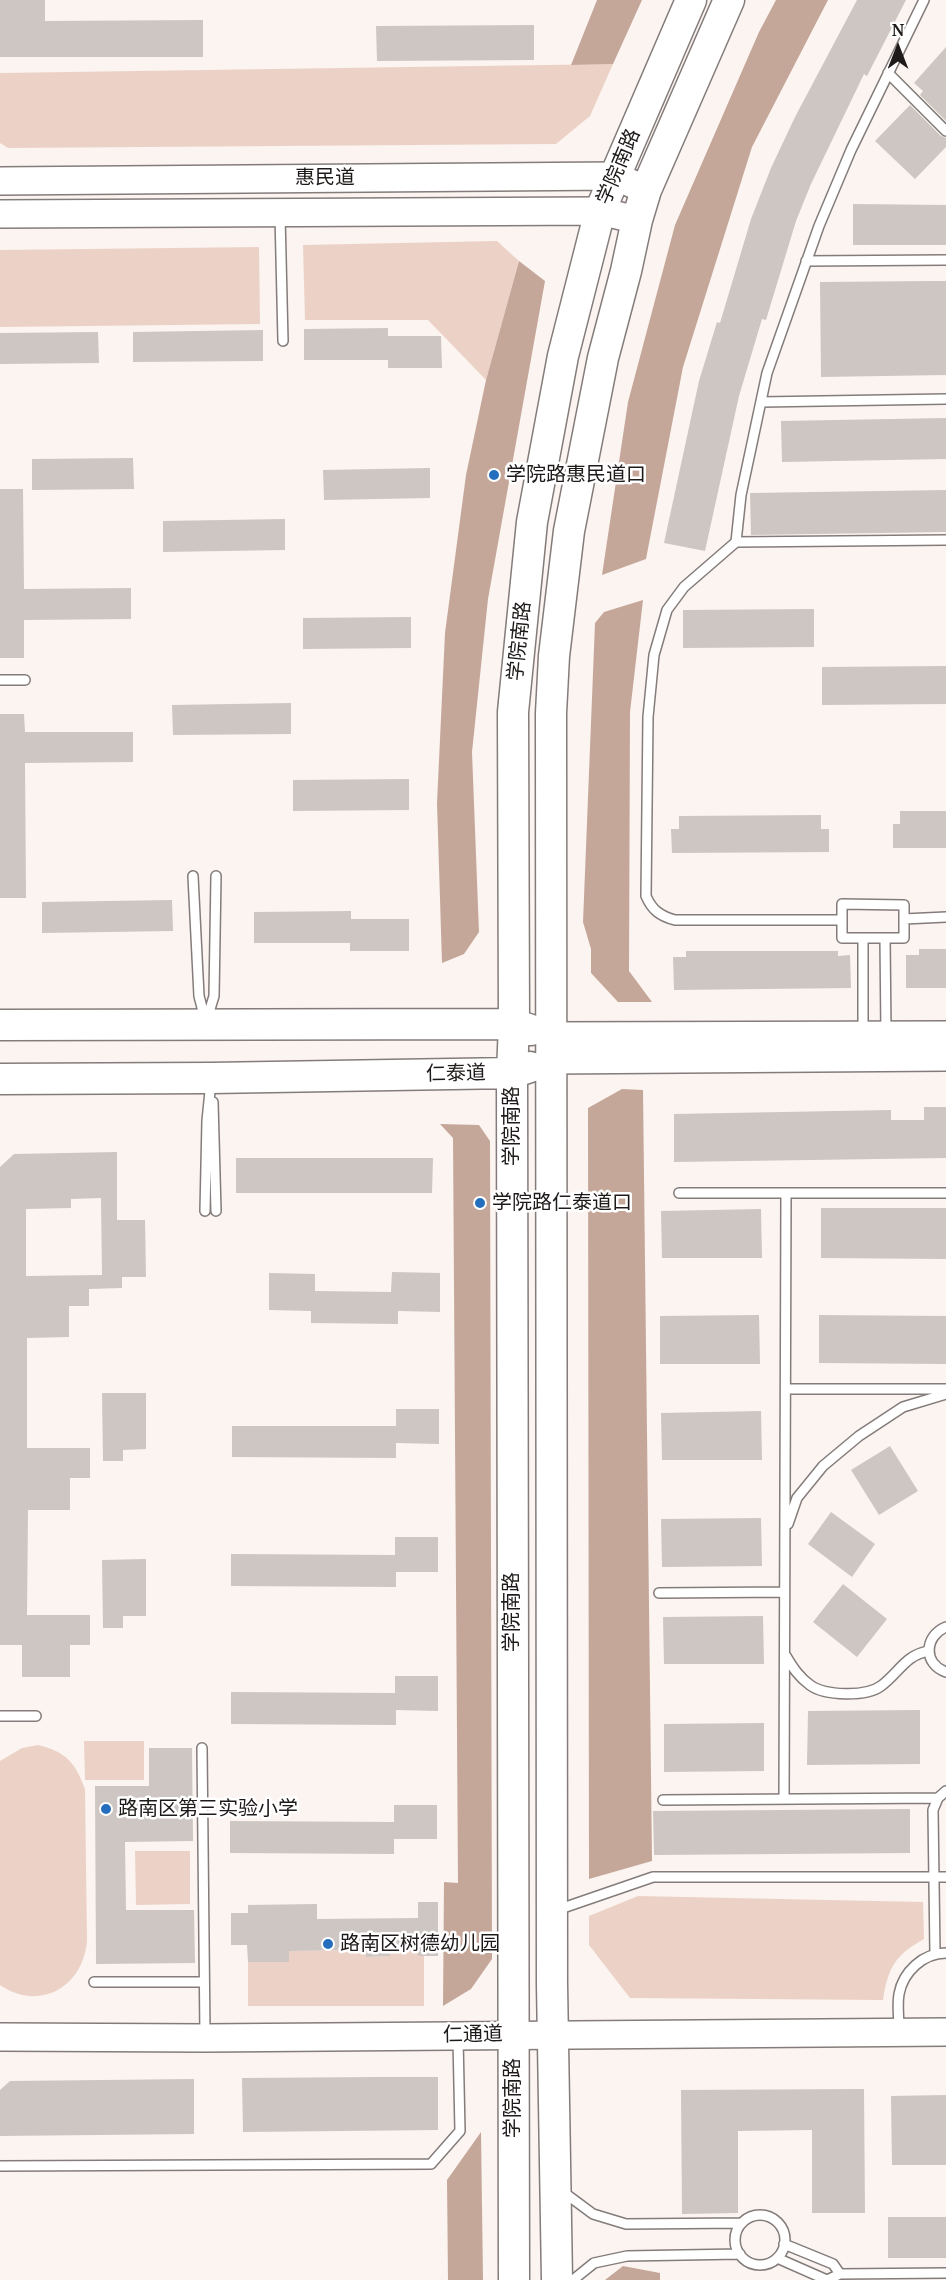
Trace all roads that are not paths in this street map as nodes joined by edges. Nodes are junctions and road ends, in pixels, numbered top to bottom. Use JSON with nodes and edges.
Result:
{"nodes":[{"id":1,"x":691,"y":0,"type":"edge"},
{"id":2,"x":729,"y":0,"type":"edge"},
{"id":3,"x":924,"y":0,"type":"edge"},
{"id":4,"x":888,"y":73,"type":"junction"},
{"id":5,"x":946,"y":131,"type":"edge"},
{"id":6,"x":615,"y":176,"type":"junction"},
{"id":7,"x":0,"y":181,"type":"edge"},
{"id":8,"x":646,"y":190,"type":"junction"},
{"id":9,"x":600,"y":211,"type":"junction"},
{"id":10,"x":280,"y":213,"type":"junction"},
{"id":11,"x":0,"y":214,"type":"edge"},
{"id":12,"x":637,"y":220,"type":"junction"},
{"id":13,"x":946,"y":260,"type":"edge"},
{"id":14,"x":806,"y":261,"type":"junction"},
{"id":15,"x":283,"y":341,"type":"dead end"},
{"id":16,"x":946,"y":399,"type":"edge"},
{"id":17,"x":761,"y":402,"type":"junction"},
{"id":18,"x":946,"y":540,"type":"edge"},
{"id":19,"x":736,"y":542,"type":"junction"},
{"id":20,"x":0,"y":680,"type":"edge"},
{"id":21,"x":25,"y":680,"type":"dead end"},
{"id":22,"x":193,"y":876,"type":"dead end"},
{"id":23,"x":216,"y":876,"type":"dead end"},
{"id":24,"x":946,"y":917,"type":"edge"},
{"id":25,"x":904,"y":919,"type":"junction"},
{"id":26,"x":842,"y":920,"type":"junction"},
{"id":27,"x":885,"y":938,"type":"junction"},
{"id":28,"x":862,"y":939,"type":"junction"},
{"id":29,"x":514,"y":1024,"type":"junction"},
{"id":30,"x":0,"y":1025,"type":"edge"},
{"id":31,"x":206,"y":1025,"type":"junction"},
{"id":32,"x":875,"y":1035,"type":"junction"},
{"id":33,"x":946,"y":1035,"type":"edge"},
{"id":34,"x":551,"y":1048,"type":"junction"},
{"id":35,"x":946,"y":1057,"type":"edge"},
{"id":36,"x":512,"y":1073,"type":"junction"},
{"id":37,"x":211,"y":1078,"type":"junction"},
{"id":38,"x":0,"y":1079,"type":"edge"},
{"id":39,"x":679,"y":1193,"type":"dead end"},
{"id":40,"x":786,"y":1193,"type":"junction"},
{"id":41,"x":946,"y":1193,"type":"edge"},
{"id":42,"x":205,"y":1211,"type":"dead end"},
{"id":43,"x":216,"y":1211,"type":"dead end"},
{"id":44,"x":786,"y":1389,"type":"junction"},
{"id":45,"x":946,"y":1389,"type":"edge"},
{"id":46,"x":946,"y":1394,"type":"edge"},
{"id":47,"x":785,"y":1532,"type":"junction"},
{"id":48,"x":784,"y":1592,"type":"junction"},
{"id":49,"x":659,"y":1593,"type":"dead end"},
{"id":50,"x":946,"y":1627,"type":"edge"},
{"id":51,"x":928,"y":1651,"type":"junction"},
{"id":52,"x":785,"y":1654,"type":"junction"},
{"id":53,"x":946,"y":1672,"type":"edge"},
{"id":54,"x":0,"y":1716,"type":"edge"},
{"id":55,"x":36,"y":1716,"type":"dead end"},
{"id":56,"x":202,"y":1748,"type":"dead end"},
{"id":57,"x":946,"y":1791,"type":"edge"},
{"id":58,"x":938,"y":1798,"type":"junction"},
{"id":59,"x":784,"y":1799,"type":"junction"},
{"id":60,"x":663,"y":1800,"type":"dead end"},
{"id":61,"x":934,"y":1877,"type":"junction"},
{"id":62,"x":946,"y":1877,"type":"edge"},
{"id":63,"x":552,"y":1912,"type":"junction"},
{"id":64,"x":946,"y":1953,"type":"edge"},
{"id":65,"x":935,"y":1954,"type":"junction"},
{"id":66,"x":94,"y":1982,"type":"dead end"},
{"id":67,"x":204,"y":1982,"type":"junction"},
{"id":68,"x":899,"y":2032,"type":"junction"},
{"id":69,"x":946,"y":2032,"type":"edge"},
{"id":70,"x":458,"y":2035,"type":"junction"},
{"id":71,"x":513,"y":2035,"type":"junction"},
{"id":72,"x":553,"y":2035,"type":"junction"},
{"id":73,"x":0,"y":2037,"type":"edge"},
{"id":74,"x":205,"y":2038,"type":"junction"},
{"id":75,"x":0,"y":2166,"type":"edge"},
{"id":76,"x":555,"y":2186,"type":"junction"},
{"id":77,"x":742,"y":2223,"type":"junction"},
{"id":78,"x":784,"y":2244,"type":"junction"},
{"id":79,"x":740,"y":2254,"type":"junction"},
{"id":80,"x":777,"y":2258,"type":"junction"},
{"id":81,"x":946,"y":2273,"type":"edge"},
{"id":82,"x":840,"y":2274,"type":"junction"},
{"id":83,"x":867,"y":2277,"type":"edge"},
{"id":84,"x":514,"y":2280,"type":"edge"},
{"id":85,"x":557,"y":2280,"type":"edge"},
{"id":86,"x":573,"y":2280,"type":"edge"}],
"edges":[{"from":1,"to":6,"type":"main road","name":"学院南路"},
{"from":2,"to":8,"type":"main road","name":"学院南路"},
{"from":3,"to":4,"type":"lane"},
{"from":4,"to":5,"type":"lane"},
{"from":4,"to":14,"type":"lane"},
{"from":6,"to":7,"type":"main road","name":"惠民道"},
{"from":6,"to":8,"type":"main road","name":"惠民道"},
{"from":6,"to":9,"type":"main road","name":"学院南路"},
{"from":8,"to":12,"type":"main road","name":"学院南路"},
{"from":9,"to":10,"type":"main road","name":"惠民道"},
{"from":9,"to":12,"type":"main road","name":"惠民道"},
{"from":9,"to":29,"type":"main road","name":"学院南路"},
{"from":10,"to":11,"type":"main road","name":"惠民道"},
{"from":10,"to":15,"type":"lane"},
{"from":12,"to":34,"type":"main road","name":"学院南路"},
{"from":13,"to":14,"type":"lane"},
{"from":14,"to":17,"type":"lane"},
{"from":16,"to":17,"type":"lane"},
{"from":17,"to":19,"type":"lane"},
{"from":18,"to":19,"type":"lane"},
{"from":19,"to":26,"type":"lane"},
{"from":20,"to":21,"type":"lane"},
{"from":22,"to":31,"type":"lane"},
{"from":23,"to":31,"type":"lane"},
{"from":24,"to":25,"type":"lane"},
{"from":25,"to":26,"type":"lane"},
{"from":25,"to":27,"type":"lane"},
{"from":26,"to":28,"type":"lane"},
{"from":27,"to":28,"type":"lane"},
{"from":27,"to":32,"type":"lane"},
{"from":28,"to":32,"type":"lane"},
{"from":29,"to":31,"type":"main road","name":"仁泰道"},
{"from":29,"to":34,"type":"main road","name":"仁泰道"},
{"from":29,"to":36,"type":"main road","name":"学院南路"},
{"from":30,"to":31,"type":"main road","name":"仁泰道"},
{"from":32,"to":33,"type":"main road","name":"仁泰道"},
{"from":32,"to":34,"type":"main road","name":"仁泰道"},
{"from":34,"to":35,"type":"main road","name":"仁泰道"},
{"from":34,"to":36,"type":"main road","name":"仁泰道"},
{"from":34,"to":63,"type":"main road","name":"学院南路"},
{"from":36,"to":37,"type":"main road","name":"仁泰道"},
{"from":36,"to":71,"type":"main road","name":"学院南路"},
{"from":37,"to":38,"type":"main road","name":"仁泰道"},
{"from":37,"to":42,"type":"lane"},
{"from":37,"to":43,"type":"lane"},
{"from":39,"to":40,"type":"lane"},
{"from":40,"to":41,"type":"lane"},
{"from":40,"to":44,"type":"lane"},
{"from":44,"to":45,"type":"lane"},
{"from":44,"to":47,"type":"lane"},
{"from":46,"to":47,"type":"lane"},
{"from":47,"to":48,"type":"lane"},
{"from":48,"to":49,"type":"lane"},
{"from":48,"to":52,"type":"lane"},
{"from":50,"to":51,"type":"lane"},
{"from":51,"to":52,"type":"lane"},
{"from":51,"to":53,"type":"lane"},
{"from":52,"to":59,"type":"lane"},
{"from":54,"to":55,"type":"lane"},
{"from":56,"to":67,"type":"lane"},
{"from":57,"to":58,"type":"lane"},
{"from":58,"to":59,"type":"lane"},
{"from":58,"to":61,"type":"lane"},
{"from":59,"to":60,"type":"lane"},
{"from":61,"to":62,"type":"lane"},
{"from":61,"to":63,"type":"lane"},
{"from":61,"to":65,"type":"lane"},
{"from":63,"to":72,"type":"main road","name":"学院南路"},
{"from":64,"to":65,"type":"lane"},
{"from":65,"to":68,"type":"lane"},
{"from":66,"to":67,"type":"lane"},
{"from":67,"to":74,"type":"lane"},
{"from":68,"to":69,"type":"main road","name":"仁通道"},
{"from":68,"to":72,"type":"main road","name":"仁通道"},
{"from":70,"to":71,"type":"main road","name":"仁通道"},
{"from":70,"to":74,"type":"main road","name":"仁通道"},
{"from":70,"to":75,"type":"lane"},
{"from":71,"to":72,"type":"main road","name":"仁通道"},
{"from":71,"to":84,"type":"main road","name":"学院南路"},
{"from":72,"to":76,"type":"main road","name":"学院南路"},
{"from":73,"to":74,"type":"main road","name":"仁通道"},
{"from":76,"to":77,"type":"lane"},
{"from":76,"to":85,"type":"main road","name":"学院南路"},
{"from":77,"to":78,"type":"lane"},
{"from":77,"to":79,"type":"lane"},
{"from":78,"to":80,"type":"lane"},
{"from":78,"to":82,"type":"lane"},
{"from":79,"to":80,"type":"lane"},
{"from":79,"to":86,"type":"lane"},
{"from":80,"to":82,"type":"lane"},
{"from":81,"to":83,"type":"lane"},
{"from":82,"to":83,"type":"lane"}]}
